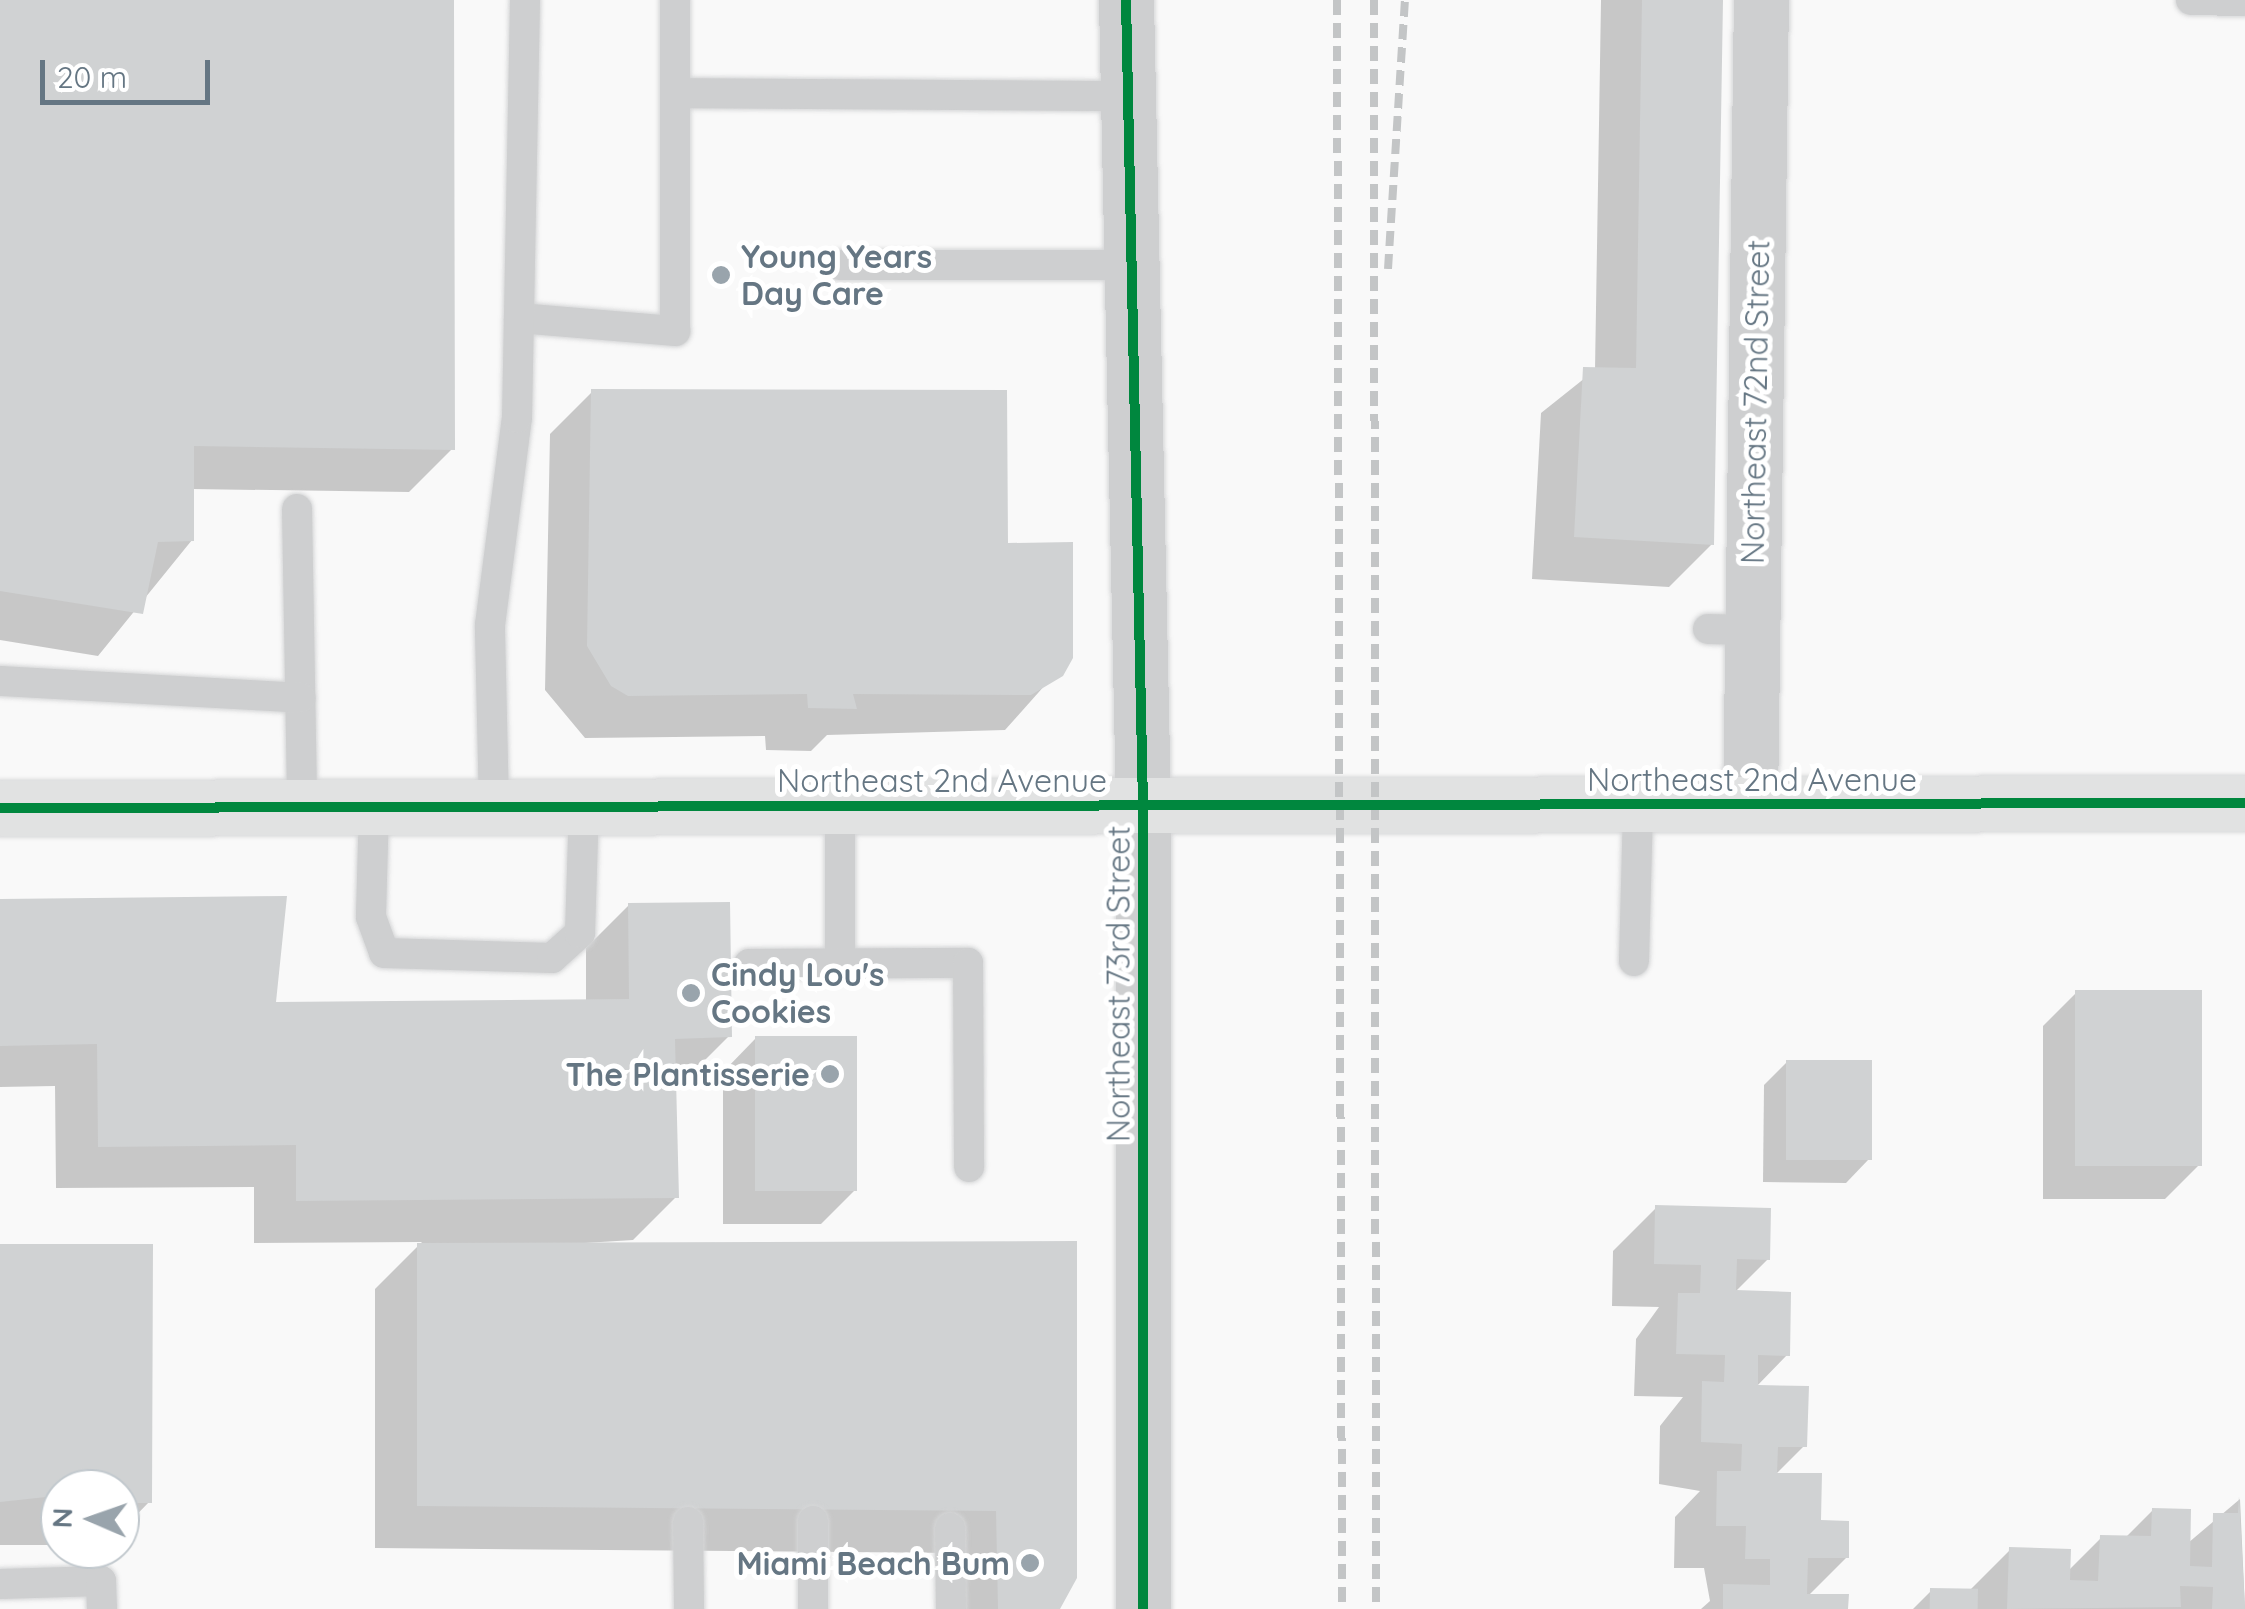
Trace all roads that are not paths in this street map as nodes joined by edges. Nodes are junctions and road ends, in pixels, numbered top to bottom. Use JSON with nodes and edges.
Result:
{"nodes":[{"id":1,"x":525,"y":0,"type":"edge"},
{"id":2,"x":675,"y":0,"type":"edge"},
{"id":3,"x":1126,"y":0,"type":"edge"},
{"id":4,"x":1761,"y":0,"type":"edge"},
{"id":5,"x":2191,"y":0,"type":"edge"},
{"id":6,"x":2245,"y":0,"type":"edge"},
{"id":7,"x":675,"y":93,"type":"junction"},
{"id":8,"x":1128,"y":96,"type":"junction"},
{"id":9,"x":839,"y":265,"type":"dead end"},
{"id":10,"x":1133,"y":265,"type":"junction"},
{"id":11,"x":519,"y":318,"type":"junction"},
{"id":12,"x":296,"y":509,"type":"dead end"},
{"id":13,"x":0,"y":681,"type":"edge"},
{"id":14,"x":301,"y":698,"type":"junction"},
{"id":15,"x":2245,"y":803,"type":"edge"},
{"id":16,"x":1143,"y":804,"type":"junction"},
{"id":17,"x":1638,"y":804,"type":"junction"},
{"id":18,"x":1750,"y":804,"type":"junction"},
{"id":19,"x":584,"y":806,"type":"junction"},
{"id":20,"x":840,"y":806,"type":"junction"},
{"id":21,"x":374,"y":807,"type":"junction"},
{"id":22,"x":494,"y":807,"type":"junction"},
{"id":23,"x":0,"y":808,"type":"edge"},
{"id":24,"x":302,"y":808,"type":"junction"},
{"id":25,"x":1634,"y":961,"type":"dead end"},
{"id":26,"x":750,"y":964,"type":"dead end"},
{"id":27,"x":840,"y":964,"type":"junction"},
{"id":28,"x":969,"y":1166,"type":"dead end"},
{"id":29,"x":813,"y":1521,"type":"dead end"},
{"id":30,"x":688,"y":1522,"type":"dead end"},
{"id":31,"x":950,"y":1528,"type":"dead end"},
{"id":32,"x":0,"y":1584,"type":"edge"},
{"id":33,"x":102,"y":1609,"type":"edge"},
{"id":34,"x":690,"y":1609,"type":"edge"},
{"id":35,"x":813,"y":1609,"type":"edge"},
{"id":36,"x":951,"y":1609,"type":"edge"},
{"id":37,"x":1143,"y":1609,"type":"edge"}],
"edges":[{"from":1,"to":11,"type":"lane"},
{"from":2,"to":7,"type":"lane"},
{"from":3,"to":8,"type":"street","name":"Northeast 73rd Street"},
{"from":4,"to":18,"type":"street","name":"Northeast 72nd Street"},
{"from":5,"to":6,"type":"lane"},
{"from":7,"to":8,"type":"lane"},
{"from":7,"to":11,"type":"lane"},
{"from":8,"to":10,"type":"street","name":"Northeast 73rd Street"},
{"from":9,"to":10,"type":"lane"},
{"from":10,"to":16,"type":"street","name":"Northeast 73rd Street"},
{"from":11,"to":22,"type":"lane"},
{"from":12,"to":14,"type":"lane"},
{"from":13,"to":14,"type":"lane"},
{"from":14,"to":24,"type":"lane"},
{"from":15,"to":18,"type":"main road","name":"Northeast 2nd Avenue"},
{"from":16,"to":17,"type":"main road","name":"Northeast 2nd Avenue"},
{"from":16,"to":20,"type":"main road","name":"Northeast 2nd Avenue"},
{"from":16,"to":37,"type":"street","name":"Northeast 73rd Street"},
{"from":17,"to":18,"type":"main road","name":"Northeast 2nd Avenue"},
{"from":17,"to":25,"type":"lane"},
{"from":19,"to":20,"type":"main road","name":"Northeast 2nd Avenue"},
{"from":19,"to":21,"type":"lane"},
{"from":19,"to":22,"type":"main road","name":"Northeast 2nd Avenue"},
{"from":20,"to":27,"type":"lane"},
{"from":21,"to":22,"type":"main road","name":"Northeast 2nd Avenue"},
{"from":21,"to":24,"type":"main road","name":"Northeast 2nd Avenue"},
{"from":23,"to":24,"type":"main road","name":"Northeast 2nd Avenue"},
{"from":26,"to":27,"type":"lane"},
{"from":27,"to":28,"type":"lane"},
{"from":29,"to":35,"type":"lane"},
{"from":30,"to":34,"type":"lane"},
{"from":31,"to":36,"type":"lane"},
{"from":32,"to":33,"type":"lane"}]}
